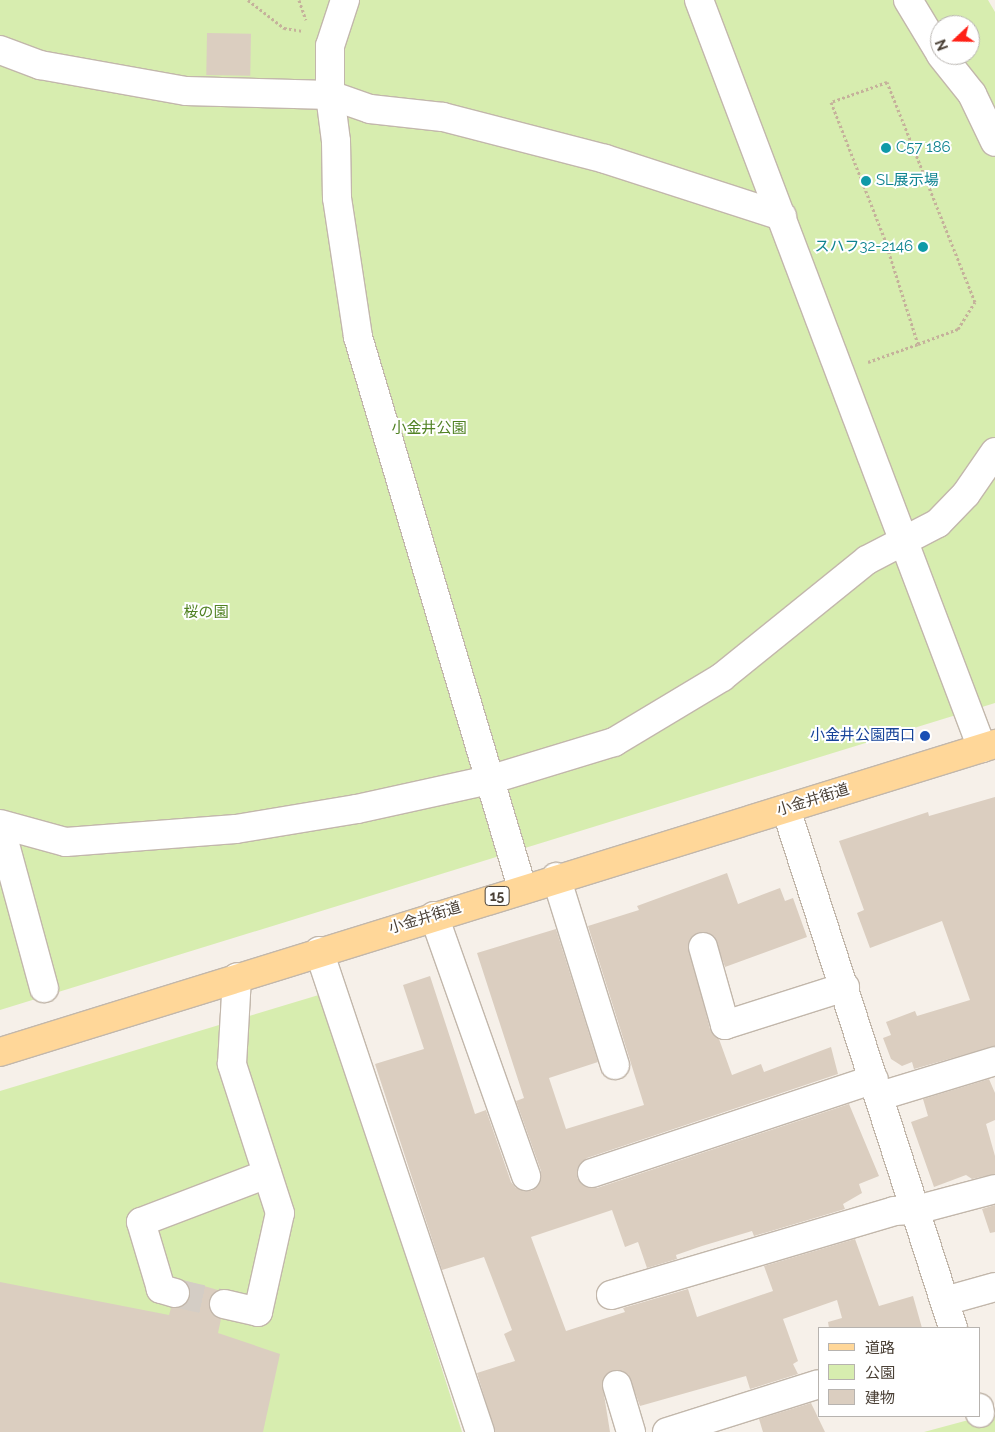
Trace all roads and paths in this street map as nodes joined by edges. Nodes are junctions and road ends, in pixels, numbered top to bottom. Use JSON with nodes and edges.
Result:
{"nodes":[{"id":1,"x":248,"y":0,"type":"edge"},
{"id":2,"x":299,"y":0,"type":"edge"},
{"id":3,"x":345,"y":0,"type":"edge"},
{"id":4,"x":698,"y":0,"type":"edge"},
{"id":5,"x":908,"y":0,"type":"edge"},
{"id":6,"x":930,"y":36,"type":"edge"},
{"id":7,"x":0,"y":50,"type":"edge"},
{"id":8,"x":950,"y":65,"type":"edge"},
{"id":9,"x":330,"y":95,"type":"junction"},
{"id":10,"x":995,"y":142,"type":"edge"},
{"id":11,"x":782,"y":216,"type":"junction"},
{"id":12,"x":918,"y":344,"type":"junction"},
{"id":13,"x":842,"y":372,"type":"junction"},
{"id":14,"x":995,"y":452,"type":"edge"},
{"id":15,"x":902,"y":541,"type":"junction"},
{"id":16,"x":989,"y":746,"type":"edge"},
{"id":17,"x":489,"y":780,"type":"junction"},
{"id":18,"x":786,"y":809,"type":"junction"},
{"id":19,"x":0,"y":825,"type":"edge"},
{"id":20,"x":556,"y":877,"type":"junction"},
{"id":21,"x":522,"y":888,"type":"junction"},
{"id":22,"x":434,"y":916,"type":"junction"},
{"id":23,"x":703,"y":947,"type":"dead end"},
{"id":24,"x":319,"y":951,"type":"junction"},
{"id":25,"x":237,"y":977,"type":"junction"},
{"id":26,"x":845,"y":987,"type":"junction"},
{"id":27,"x":44,"y":988,"type":"dead end"},
{"id":28,"x":0,"y":1052,"type":"edge"},
{"id":29,"x":995,"y":1060,"type":"edge"},
{"id":30,"x":615,"y":1065,"type":"dead end"},
{"id":31,"x":877,"y":1088,"type":"junction"},
{"id":32,"x":592,"y":1173,"type":"dead end"},
{"id":33,"x":267,"y":1174,"type":"junction"},
{"id":34,"x":526,"y":1176,"type":"dead end"},
{"id":35,"x":995,"y":1189,"type":"edge"},
{"id":36,"x":916,"y":1210,"type":"junction"},
{"id":37,"x":995,"y":1287,"type":"edge"},
{"id":38,"x":175,"y":1293,"type":"tunnel mouth"},
{"id":39,"x":611,"y":1296,"type":"dead end"},
{"id":40,"x":945,"y":1301,"type":"junction"},
{"id":41,"x":224,"y":1304,"type":"tunnel mouth"},
{"id":42,"x":953,"y":1327,"type":"edge"},
{"id":43,"x":818,"y":1384,"type":"edge"},
{"id":44,"x":617,"y":1385,"type":"dead end"},
{"id":45,"x":480,"y":1432,"type":"edge"},
{"id":46,"x":631,"y":1432,"type":"edge"},
{"id":47,"x":667,"y":1432,"type":"edge"}],
"edges":[{"from":1,"to":2,"type":"path"},
{"from":3,"to":9,"type":"street"},
{"from":4,"to":11,"type":"street"},
{"from":5,"to":6,"type":"street"},
{"from":7,"to":9,"type":"street"},
{"from":8,"to":10,"type":"street"},
{"from":9,"to":11,"type":"street"},
{"from":9,"to":17,"type":"street"},
{"from":11,"to":13,"type":"street"},
{"from":12,"to":12,"type":"path"},
{"from":12,"to":13,"type":"path"},
{"from":13,"to":15,"type":"street"},
{"from":14,"to":15,"type":"street"},
{"from":15,"to":16,"type":"street"},
{"from":15,"to":17,"type":"street"},
{"from":16,"to":18,"type":"main road","name":"小金井街道","number":"15"},
{"from":17,"to":19,"type":"street"},
{"from":17,"to":21,"type":"street"},
{"from":18,"to":20,"type":"main road","name":"小金井街道","number":"15"},
{"from":18,"to":26,"type":"street"},
{"from":19,"to":27,"type":"street"},
{"from":20,"to":21,"type":"main road","name":"小金井街道","number":"15"},
{"from":20,"to":30,"type":"street"},
{"from":21,"to":22,"type":"main road","name":"小金井街道","number":"15"},
{"from":22,"to":24,"type":"main road","name":"小金井街道","number":"15"},
{"from":22,"to":34,"type":"street"},
{"from":23,"to":26,"type":"street"},
{"from":24,"to":25,"type":"main road","name":"小金井街道","number":"15"},
{"from":24,"to":45,"type":"street"},
{"from":25,"to":28,"type":"main road","name":"小金井街道","number":"15"},
{"from":25,"to":33,"type":"street"},
{"from":26,"to":31,"type":"street"},
{"from":29,"to":31,"type":"street"},
{"from":31,"to":32,"type":"street"},
{"from":31,"to":36,"type":"street"},
{"from":33,"to":38,"type":"street"},
{"from":33,"to":41,"type":"street"},
{"from":35,"to":36,"type":"street"},
{"from":36,"to":39,"type":"street"},
{"from":36,"to":40,"type":"street"},
{"from":37,"to":40,"type":"street"},
{"from":40,"to":42,"type":"street"},
{"from":43,"to":47,"type":"street"},
{"from":44,"to":46,"type":"street"}]}
